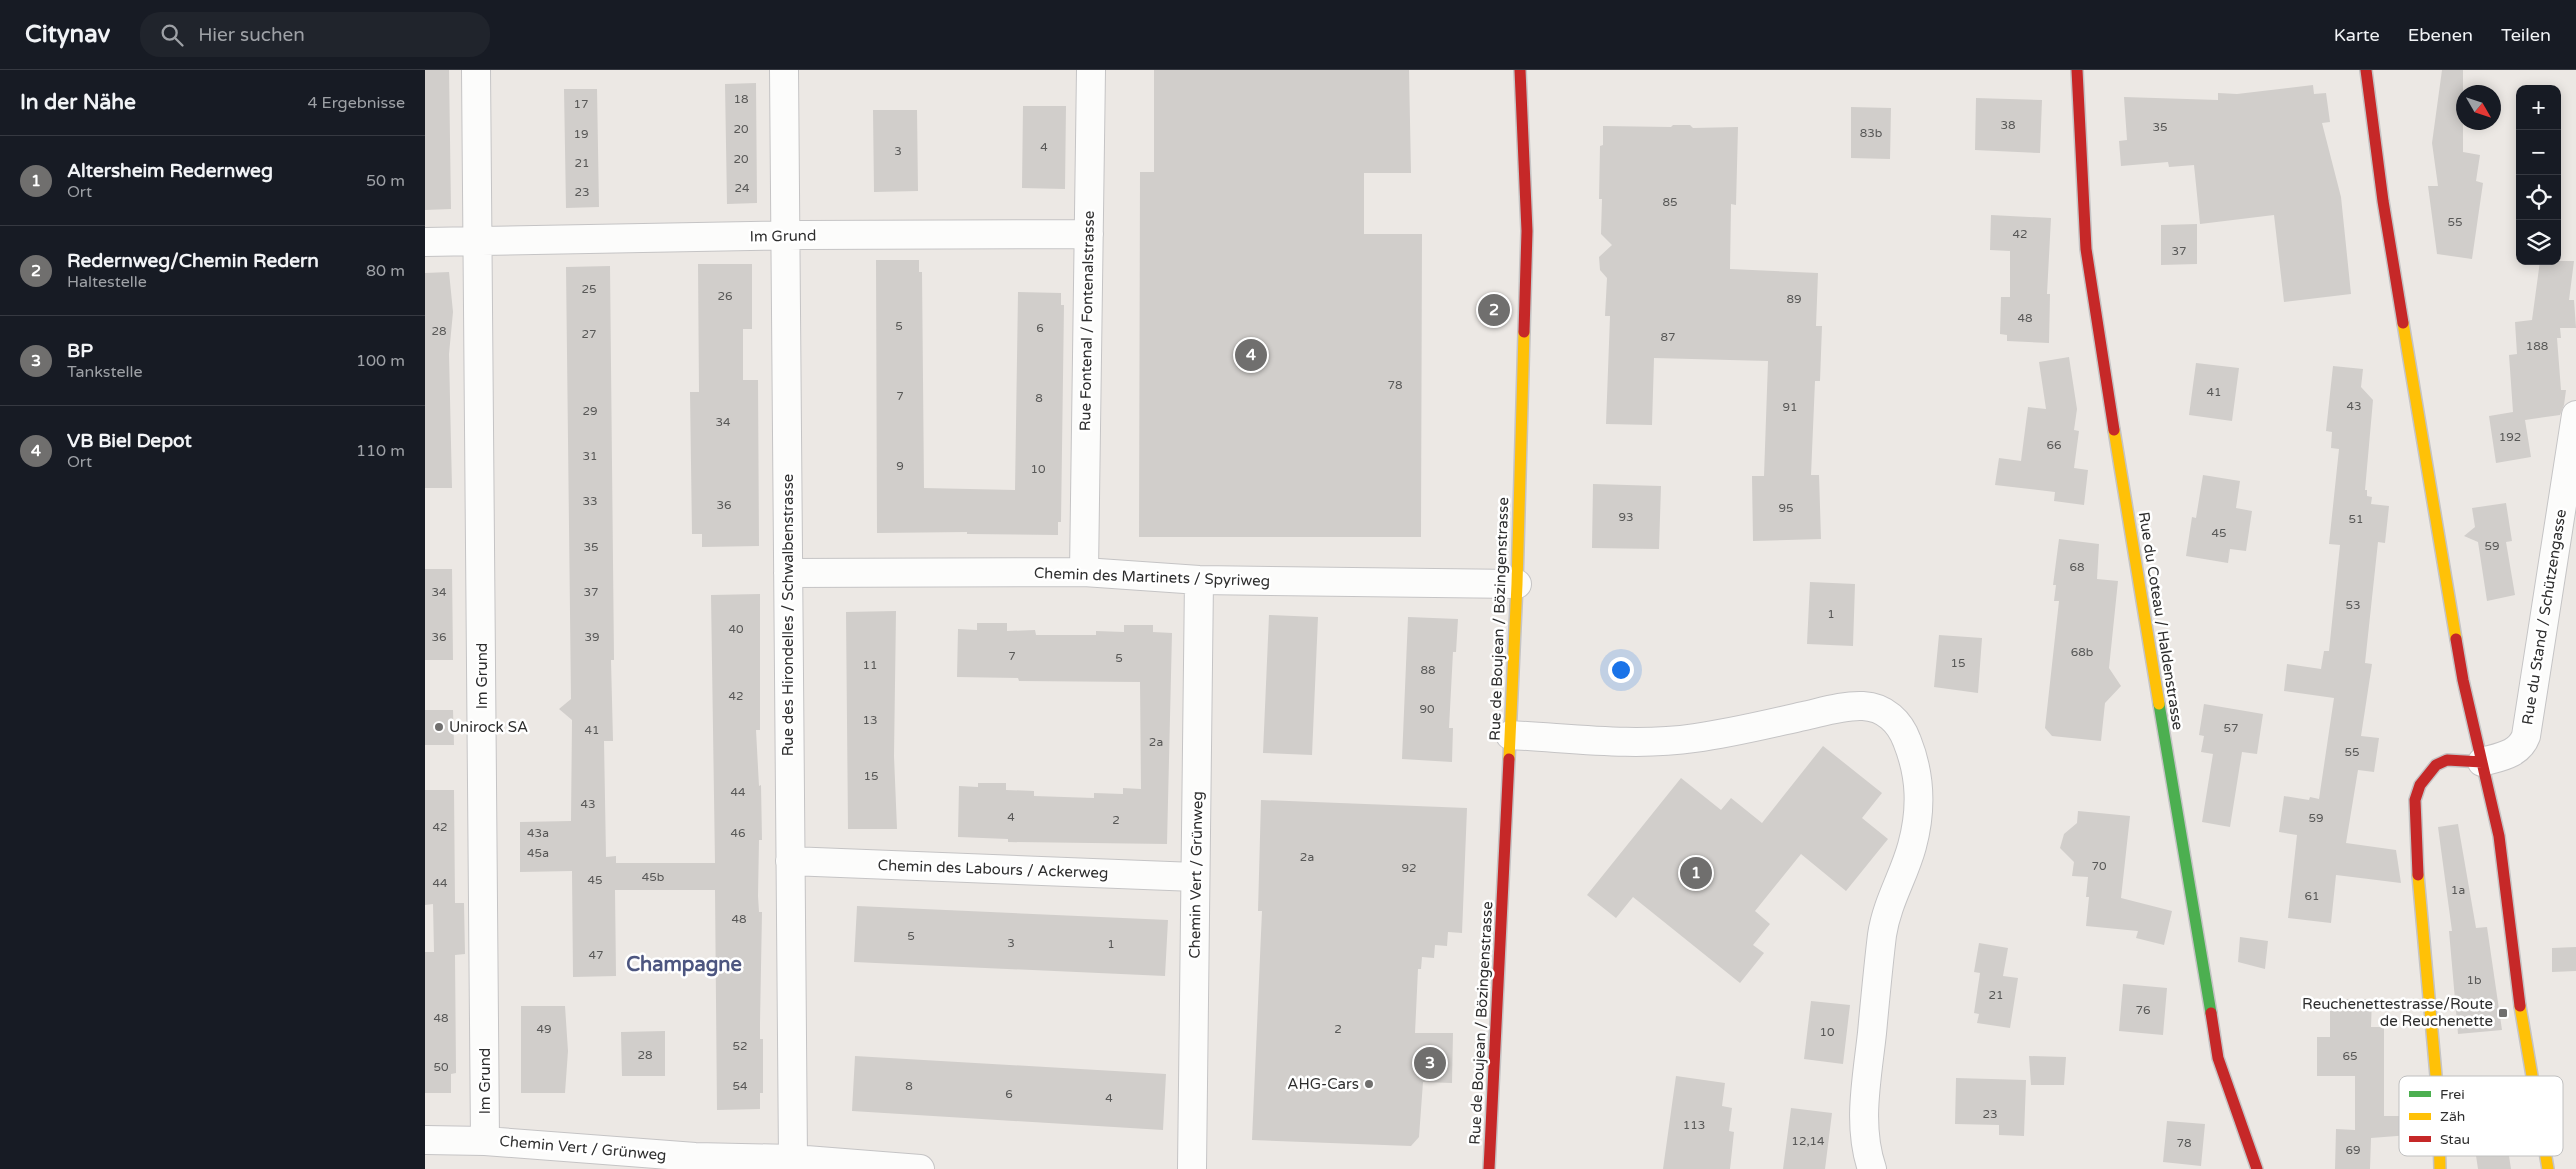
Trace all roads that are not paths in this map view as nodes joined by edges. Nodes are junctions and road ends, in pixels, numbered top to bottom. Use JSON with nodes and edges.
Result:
{"nodes":[{"id":1,"x":477,"y":70,"type":"edge"},
{"id":2,"x":784,"y":70,"type":"edge"},
{"id":3,"x":1091,"y":70,"type":"edge"},
{"id":4,"x":1520,"y":70,"type":"edge"},
{"id":5,"x":2077,"y":70,"type":"edge"},
{"id":6,"x":2366,"y":70,"type":"edge"},
{"id":7,"x":1089,"y":234,"type":"junction"},
{"id":8,"x":785,"y":236,"type":"junction"},
{"id":9,"x":477,"y":241,"type":"junction"},
{"id":10,"x":425,"y":242,"type":"edge"},
{"id":11,"x":2576,"y":415,"type":"edge"},
{"id":12,"x":1084,"y":572,"type":"junction"},
{"id":13,"x":788,"y":573,"type":"junction"},
{"id":14,"x":1199,"y":580,"type":"junction"},
{"id":15,"x":1517,"y":584,"type":"junction"},
{"id":16,"x":1510,"y":735,"type":"junction"},
{"id":17,"x":2482,"y":762,"type":"junction"},
{"id":18,"x":790,"y":861,"type":"junction"},
{"id":19,"x":1195,"y":876,"type":"junction"},
{"id":20,"x":2436,"y":1076,"type":"edge"},
{"id":21,"x":2532,"y":1076,"type":"edge"},
{"id":22,"x":425,"y":1140,"type":"edge"},
{"id":23,"x":485,"y":1140,"type":"junction"},
{"id":24,"x":2440,"y":1156,"type":"edge"},
{"id":25,"x":2546,"y":1156,"type":"edge"},
{"id":26,"x":793,"y":1159,"type":"junction"},
{"id":27,"x":695,"y":1163,"type":"edge"},
{"id":28,"x":920,"y":1169,"type":"edge"},
{"id":29,"x":1192,"y":1169,"type":"edge"},
{"id":30,"x":1489,"y":1169,"type":"edge"},
{"id":31,"x":1872,"y":1169,"type":"edge"},
{"id":32,"x":2257,"y":1169,"type":"edge"},
{"id":33,"x":2440,"y":1169,"type":"edge"},
{"id":34,"x":2548,"y":1169,"type":"edge"}],
"edges":[{"from":1,"to":9,"type":"street","name":"Im Grund"},
{"from":2,"to":8,"type":"street","name":"Rue des Hirondelles / Schwalbenstrasse"},
{"from":3,"to":7,"type":"street","name":"Rue Fontenal / Fontenalstrasse"},
{"from":4,"to":15,"type":"main road","name":"Rue de Boujean / Bözingenstrasse"},
{"from":5,"to":32,"type":"main road","name":"Rue du Coteau / Haldenstrasse"},
{"from":6,"to":17,"type":"main road"},
{"from":7,"to":8,"type":"street","name":"Im Grund"},
{"from":7,"to":12,"type":"street","name":"Rue Fontenal / Fontenalstrasse"},
{"from":8,"to":9,"type":"street","name":"Im Grund"},
{"from":8,"to":13,"type":"street","name":"Rue des Hirondelles / Schwalbenstrasse"},
{"from":9,"to":10,"type":"street","name":"Im Grund"},
{"from":9,"to":23,"type":"street","name":"Im Grund"},
{"from":11,"to":17,"type":"street","name":"Rue du Stand / Schützengasse"},
{"from":12,"to":13,"type":"street","name":"Chemin des Martinets / Spyriweg"},
{"from":12,"to":14,"type":"street","name":"Chemin des Martinets / Spyriweg"},
{"from":13,"to":18,"type":"street","name":"Rue des Hirondelles / Schwalbenstrasse"},
{"from":14,"to":15,"type":"street","name":"Chemin des Martinets / Spyriweg"},
{"from":14,"to":19,"type":"street","name":"Chemin Vert / Grünweg"},
{"from":15,"to":16,"type":"main road","name":"Rue de Boujean / Bözingenstrasse"},
{"from":16,"to":30,"type":"main road","name":"Rue de Boujean / Bözingenstrasse"},
{"from":16,"to":31,"type":"street"},
{"from":17,"to":20,"type":"main road"},
{"from":17,"to":21,"type":"main road"},
{"from":18,"to":19,"type":"street","name":"Chemin des Labours / Ackerweg"},
{"from":18,"to":26,"type":"street","name":"Rue des Hirondelles / Schwalbenstrasse"},
{"from":19,"to":29,"type":"street","name":"Chemin Vert / Grünweg"},
{"from":22,"to":23,"type":"street","name":"Chemin Vert / Grünweg"},
{"from":23,"to":27,"type":"street","name":"Chemin Vert / Grünweg"},
{"from":24,"to":33,"type":"main road"},
{"from":25,"to":34,"type":"main road"},
{"from":26,"to":27,"type":"street","name":"Chemin Vert / Grünweg"},
{"from":26,"to":28,"type":"street","name":"Chemin Vert / Grünweg"}]}
